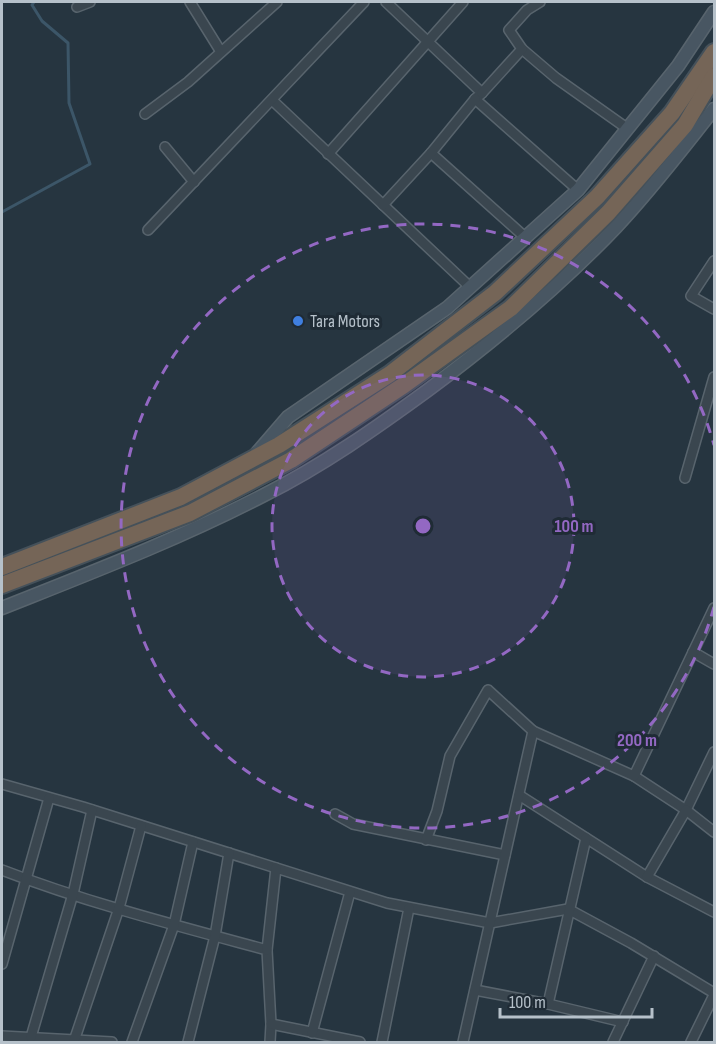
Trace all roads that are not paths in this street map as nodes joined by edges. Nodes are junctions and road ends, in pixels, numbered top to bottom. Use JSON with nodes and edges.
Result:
{"nodes":[{"id":1,"x":90,"y":2,"type":"edge"},
{"id":2,"x":190,"y":2,"type":"edge"},
{"id":3,"x":277,"y":2,"type":"edge"},
{"id":4,"x":364,"y":2,"type":"edge"},
{"id":5,"x":386,"y":2,"type":"edge"},
{"id":6,"x":463,"y":2,"type":"edge"},
{"id":7,"x":540,"y":2,"type":"edge"},
{"id":8,"x":77,"y":7,"type":"dead end"},
{"id":9,"x":714,"y":12,"type":"edge"},
{"id":10,"x":428,"y":41,"type":"junction"},
{"id":11,"x":522,"y":49,"type":"junction"},
{"id":12,"x":221,"y":52,"type":"junction"},
{"id":13,"x":714,"y":52,"type":"edge"},
{"id":14,"x":714,"y":76,"type":"edge"},
{"id":15,"x":479,"y":96,"type":"junction"},
{"id":16,"x":272,"y":100,"type":"junction"},
{"id":17,"x":714,"y":109,"type":"edge"},
{"id":18,"x":146,"y":114,"type":"dead end"},
{"id":19,"x":628,"y":129,"type":"junction"},
{"id":20,"x":165,"y":147,"type":"dead end"},
{"id":21,"x":431,"y":153,"type":"junction"},
{"id":22,"x":328,"y":154,"type":"junction"},
{"id":23,"x":194,"y":182,"type":"junction"},
{"id":24,"x":579,"y":190,"type":"junction"},
{"id":25,"x":383,"y":205,"type":"junction"},
{"id":26,"x":148,"y":230,"type":"dead end"},
{"id":27,"x":526,"y":238,"type":"junction"},
{"id":28,"x":714,"y":261,"type":"edge"},
{"id":29,"x":470,"y":287,"type":"junction"},
{"id":30,"x":714,"y":309,"type":"edge"},
{"id":31,"x":714,"y":377,"type":"edge"},
{"id":32,"x":251,"y":459,"type":"junction"},
{"id":33,"x":685,"y":478,"type":"dead end"},
{"id":34,"x":2,"y":567,"type":"edge"},
{"id":35,"x":2,"y":585,"type":"edge"},
{"id":36,"x":2,"y":608,"type":"edge"},
{"id":37,"x":714,"y":608,"type":"edge"},
{"id":38,"x":693,"y":652,"type":"junction"},
{"id":39,"x":714,"y":664,"type":"edge"},
{"id":40,"x":533,"y":731,"type":"junction"},
{"id":41,"x":714,"y":752,"type":"edge"},
{"id":42,"x":634,"y":776,"type":"junction"},
{"id":43,"x":2,"y":784,"type":"edge"},
{"id":44,"x":519,"y":795,"type":"junction"},
{"id":45,"x":49,"y":798,"type":"junction"},
{"id":46,"x":92,"y":810,"type":"junction"},
{"id":47,"x":686,"y":810,"type":"junction"},
{"id":48,"x":335,"y":814,"type":"dead end"},
{"id":49,"x":141,"y":826,"type":"junction"},
{"id":50,"x":714,"y":832,"type":"edge"},
{"id":51,"x":586,"y":838,"type":"junction"},
{"id":52,"x":426,"y":840,"type":"junction"},
{"id":53,"x":193,"y":842,"type":"junction"},
{"id":54,"x":229,"y":854,"type":"junction"},
{"id":55,"x":505,"y":855,"type":"junction"},
{"id":56,"x":276,"y":868,"type":"junction"},
{"id":57,"x":2,"y":870,"type":"edge"},
{"id":58,"x":647,"y":877,"type":"junction"},
{"id":59,"x":25,"y":879,"type":"junction"},
{"id":60,"x":350,"y":892,"type":"junction"},
{"id":61,"x":73,"y":894,"type":"junction"},
{"id":62,"x":119,"y":908,"type":"junction"},
{"id":63,"x":409,"y":908,"type":"junction"},
{"id":64,"x":568,"y":909,"type":"junction"},
{"id":65,"x":714,"y":912,"type":"edge"},
{"id":66,"x":490,"y":924,"type":"junction"},
{"id":67,"x":174,"y":925,"type":"junction"},
{"id":68,"x":215,"y":936,"type":"junction"},
{"id":69,"x":267,"y":951,"type":"junction"},
{"id":70,"x":654,"y":956,"type":"junction"},
{"id":71,"x":2,"y":964,"type":"edge"},
{"id":72,"x":475,"y":990,"type":"junction"},
{"id":73,"x":714,"y":994,"type":"edge"},
{"id":74,"x":548,"y":1004,"type":"junction"},
{"id":75,"x":623,"y":1022,"type":"junction"},
{"id":76,"x":271,"y":1024,"type":"junction"},
{"id":77,"x":312,"y":1033,"type":"junction"},
{"id":78,"x":2,"y":1036,"type":"edge"},
{"id":79,"x":31,"y":1037,"type":"junction"},
{"id":80,"x":74,"y":1041,"type":"junction"},
{"id":81,"x":112,"y":1042,"type":"edge"},
{"id":82,"x":132,"y":1042,"type":"edge"},
{"id":83,"x":188,"y":1042,"type":"edge"},
{"id":84,"x":270,"y":1042,"type":"edge"},
{"id":85,"x":360,"y":1042,"type":"edge"},
{"id":86,"x":382,"y":1042,"type":"edge"},
{"id":87,"x":463,"y":1042,"type":"edge"},
{"id":88,"x":613,"y":1042,"type":"edge"},
{"id":89,"x":691,"y":1042,"type":"edge"}],
"edges":[{"from":1,"to":8,"type":"street"},
{"from":2,"to":12,"type":"street"},
{"from":3,"to":12,"type":"street"},
{"from":4,"to":16,"type":"street"},
{"from":5,"to":10,"type":"street"},
{"from":6,"to":10,"type":"street"},
{"from":7,"to":11,"type":"street"},
{"from":9,"to":19,"type":"street"},
{"from":10,"to":15,"type":"street"},
{"from":10,"to":22,"type":"street"},
{"from":11,"to":15,"type":"street"},
{"from":11,"to":19,"type":"street"},
{"from":12,"to":18,"type":"street"},
{"from":13,"to":32,"type":"highway"},
{"from":14,"to":35,"type":"highway"},
{"from":15,"to":21,"type":"street"},
{"from":15,"to":24,"type":"street"},
{"from":16,"to":22,"type":"street"},
{"from":16,"to":23,"type":"street"},
{"from":17,"to":36,"type":"street"},
{"from":19,"to":24,"type":"street"},
{"from":20,"to":23,"type":"street"},
{"from":21,"to":25,"type":"street"},
{"from":21,"to":27,"type":"street"},
{"from":22,"to":25,"type":"street"},
{"from":23,"to":26,"type":"street"},
{"from":24,"to":27,"type":"street"},
{"from":25,"to":29,"type":"street"},
{"from":27,"to":29,"type":"street"},
{"from":28,"to":30,"type":"street"},
{"from":29,"to":32,"type":"street"},
{"from":31,"to":33,"type":"street"},
{"from":32,"to":34,"type":"highway"},
{"from":37,"to":38,"type":"street"},
{"from":38,"to":39,"type":"street"},
{"from":38,"to":42,"type":"street"},
{"from":40,"to":42,"type":"street"},
{"from":40,"to":44,"type":"street"},
{"from":40,"to":52,"type":"street"},
{"from":41,"to":47,"type":"street"},
{"from":42,"to":47,"type":"street"},
{"from":43,"to":45,"type":"street"},
{"from":44,"to":51,"type":"street"},
{"from":44,"to":55,"type":"street"},
{"from":45,"to":46,"type":"street"},
{"from":45,"to":59,"type":"street"},
{"from":46,"to":49,"type":"street"},
{"from":46,"to":61,"type":"street"},
{"from":47,"to":50,"type":"street"},
{"from":47,"to":58,"type":"street"},
{"from":48,"to":52,"type":"street"},
{"from":49,"to":53,"type":"street"},
{"from":49,"to":62,"type":"street"},
{"from":51,"to":58,"type":"street"},
{"from":51,"to":64,"type":"street"},
{"from":52,"to":55,"type":"street"},
{"from":53,"to":54,"type":"street"},
{"from":53,"to":67,"type":"street"},
{"from":54,"to":56,"type":"street"},
{"from":54,"to":68,"type":"street"},
{"from":55,"to":66,"type":"street"},
{"from":56,"to":60,"type":"street"},
{"from":56,"to":69,"type":"street"},
{"from":57,"to":59,"type":"street"},
{"from":58,"to":65,"type":"street"},
{"from":59,"to":61,"type":"street"},
{"from":59,"to":71,"type":"street"},
{"from":60,"to":63,"type":"street"},
{"from":60,"to":77,"type":"street"},
{"from":61,"to":62,"type":"street"},
{"from":61,"to":79,"type":"street"},
{"from":62,"to":67,"type":"street"},
{"from":62,"to":80,"type":"street"},
{"from":63,"to":66,"type":"street"},
{"from":63,"to":86,"type":"street"},
{"from":64,"to":66,"type":"street"},
{"from":64,"to":70,"type":"street"},
{"from":64,"to":74,"type":"street"},
{"from":66,"to":72,"type":"street"},
{"from":67,"to":68,"type":"street"},
{"from":67,"to":82,"type":"street"},
{"from":68,"to":69,"type":"street"},
{"from":68,"to":83,"type":"street"},
{"from":69,"to":76,"type":"street"},
{"from":70,"to":73,"type":"street"},
{"from":70,"to":75,"type":"street"},
{"from":72,"to":74,"type":"street"},
{"from":72,"to":87,"type":"street"},
{"from":73,"to":89,"type":"street"},
{"from":74,"to":75,"type":"street"},
{"from":75,"to":88,"type":"street"},
{"from":76,"to":77,"type":"street"},
{"from":76,"to":84,"type":"street"},
{"from":77,"to":85,"type":"street"},
{"from":78,"to":79,"type":"street"},
{"from":79,"to":80,"type":"street"},
{"from":80,"to":81,"type":"street"}]}
